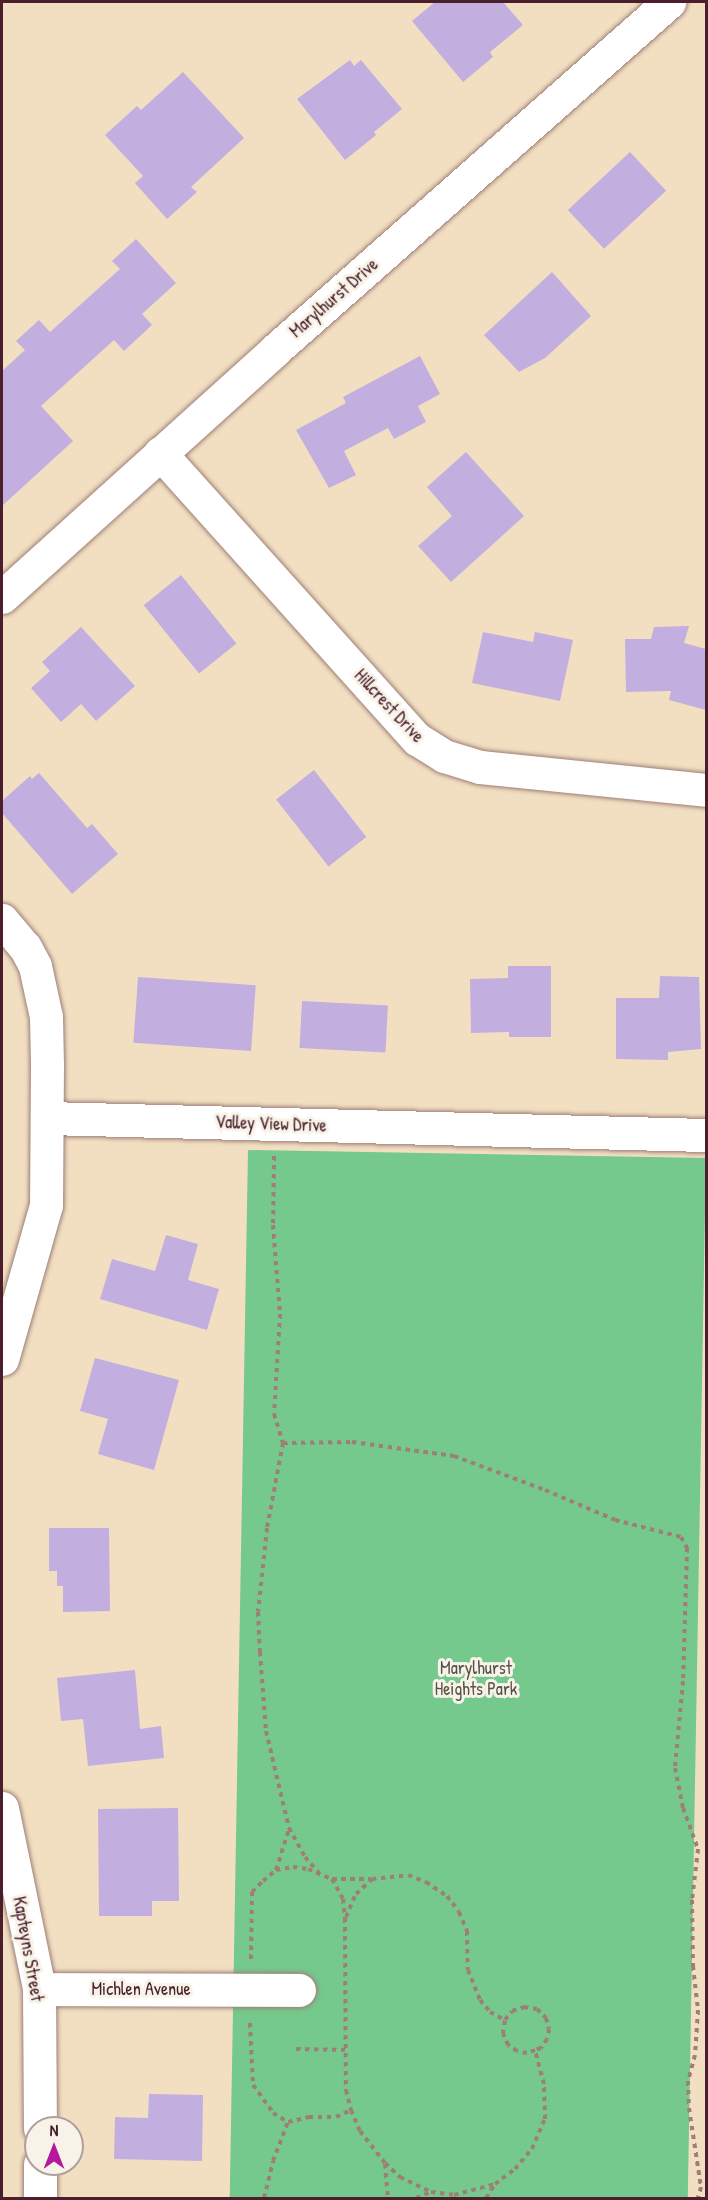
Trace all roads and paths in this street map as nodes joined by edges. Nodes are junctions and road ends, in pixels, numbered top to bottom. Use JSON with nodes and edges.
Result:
{"nodes":[{"id":1,"x":669,"y":2,"type":"edge"},
{"id":2,"x":160,"y":453,"type":"junction"},
{"id":3,"x":2,"y":597,"type":"edge"},
{"id":4,"x":706,"y":790,"type":"edge"},
{"id":5,"x":2,"y":920,"type":"edge"},
{"id":6,"x":47,"y":1118,"type":"junction"},
{"id":7,"x":706,"y":1135,"type":"edge"},
{"id":8,"x":274,"y":1155,"type":"dead end"},
{"id":9,"x":2,"y":1359,"type":"edge"},
{"id":10,"x":283,"y":1443,"type":"junction"},
{"id":11,"x":2,"y":1808,"type":"edge"},
{"id":12,"x":289,"y":1828,"type":"junction"},
{"id":13,"x":276,"y":1870,"type":"junction"},
{"id":14,"x":320,"y":1874,"type":"junction"},
{"id":15,"x":332,"y":1879,"type":"junction"},
{"id":16,"x":372,"y":1879,"type":"junction"},
{"id":17,"x":345,"y":1918,"type":"junction"},
{"id":18,"x":39,"y":1989,"type":"junction"},
{"id":19,"x":248,"y":1989,"type":"junction"},
{"id":20,"x":299,"y":1990,"type":"dead end"},
{"id":21,"x":505,"y":2020,"type":"junction"},
{"id":22,"x":296,"y":2049,"type":"dead end"},
{"id":23,"x":346,"y":2050,"type":"junction"},
{"id":24,"x":535,"y":2050,"type":"junction"},
{"id":25,"x":351,"y":2110,"type":"junction"},
{"id":26,"x":40,"y":2116,"type":"edge"},
{"id":27,"x":288,"y":2122,"type":"junction"},
{"id":28,"x":385,"y":2163,"type":"junction"},
{"id":29,"x":40,"y":2176,"type":"edge"},
{"id":30,"x":495,"y":2184,"type":"junction"},
{"id":31,"x":431,"y":2192,"type":"junction"},
{"id":32,"x":454,"y":2195,"type":"junction"},
{"id":33,"x":40,"y":2199,"type":"edge"},
{"id":34,"x":264,"y":2199,"type":"edge"},
{"id":35,"x":388,"y":2199,"type":"edge"},
{"id":36,"x":416,"y":2199,"type":"edge"},
{"id":37,"x":462,"y":2199,"type":"edge"},
{"id":38,"x":486,"y":2199,"type":"edge"},
{"id":39,"x":698,"y":2199,"type":"edge"}],
"edges":[{"from":1,"to":2,"type":"street","name":"Marylhurst Drive"},
{"from":2,"to":3,"type":"street","name":"Marylhurst Drive"},
{"from":2,"to":4,"type":"street","name":"Hillcrest Drive"},
{"from":5,"to":6,"type":"street"},
{"from":6,"to":7,"type":"street","name":"Valley View Drive"},
{"from":6,"to":9,"type":"street"},
{"from":8,"to":10,"type":"path"},
{"from":10,"to":12,"type":"path"},
{"from":10,"to":39,"type":"path"},
{"from":11,"to":18,"type":"street","name":"Kapteyns Street"},
{"from":12,"to":13,"type":"path"},
{"from":12,"to":14,"type":"path"},
{"from":13,"to":14,"type":"path"},
{"from":13,"to":19,"type":"path"},
{"from":14,"to":15,"type":"path"},
{"from":15,"to":16,"type":"path"},
{"from":15,"to":17,"type":"path"},
{"from":16,"to":17,"type":"path"},
{"from":16,"to":21,"type":"path"},
{"from":17,"to":23,"type":"path"},
{"from":18,"to":19,"type":"street","name":"Michlen Avenue"},
{"from":18,"to":26,"type":"street","name":"Kapteyns Street"},
{"from":19,"to":20,"type":"street","name":"Michlen Avenue"},
{"from":19,"to":27,"type":"path"},
{"from":21,"to":24,"type":"path"},
{"from":21,"to":24,"type":"path"},
{"from":22,"to":23,"type":"path"},
{"from":23,"to":25,"type":"path"},
{"from":24,"to":30,"type":"path"},
{"from":25,"to":27,"type":"path"},
{"from":25,"to":28,"type":"path"},
{"from":27,"to":34,"type":"path"},
{"from":28,"to":31,"type":"path"},
{"from":28,"to":35,"type":"path"},
{"from":29,"to":33,"type":"street"},
{"from":30,"to":32,"type":"path"},
{"from":30,"to":38,"type":"path"},
{"from":31,"to":32,"type":"path"},
{"from":31,"to":36,"type":"path"},
{"from":32,"to":37,"type":"path"}]}
